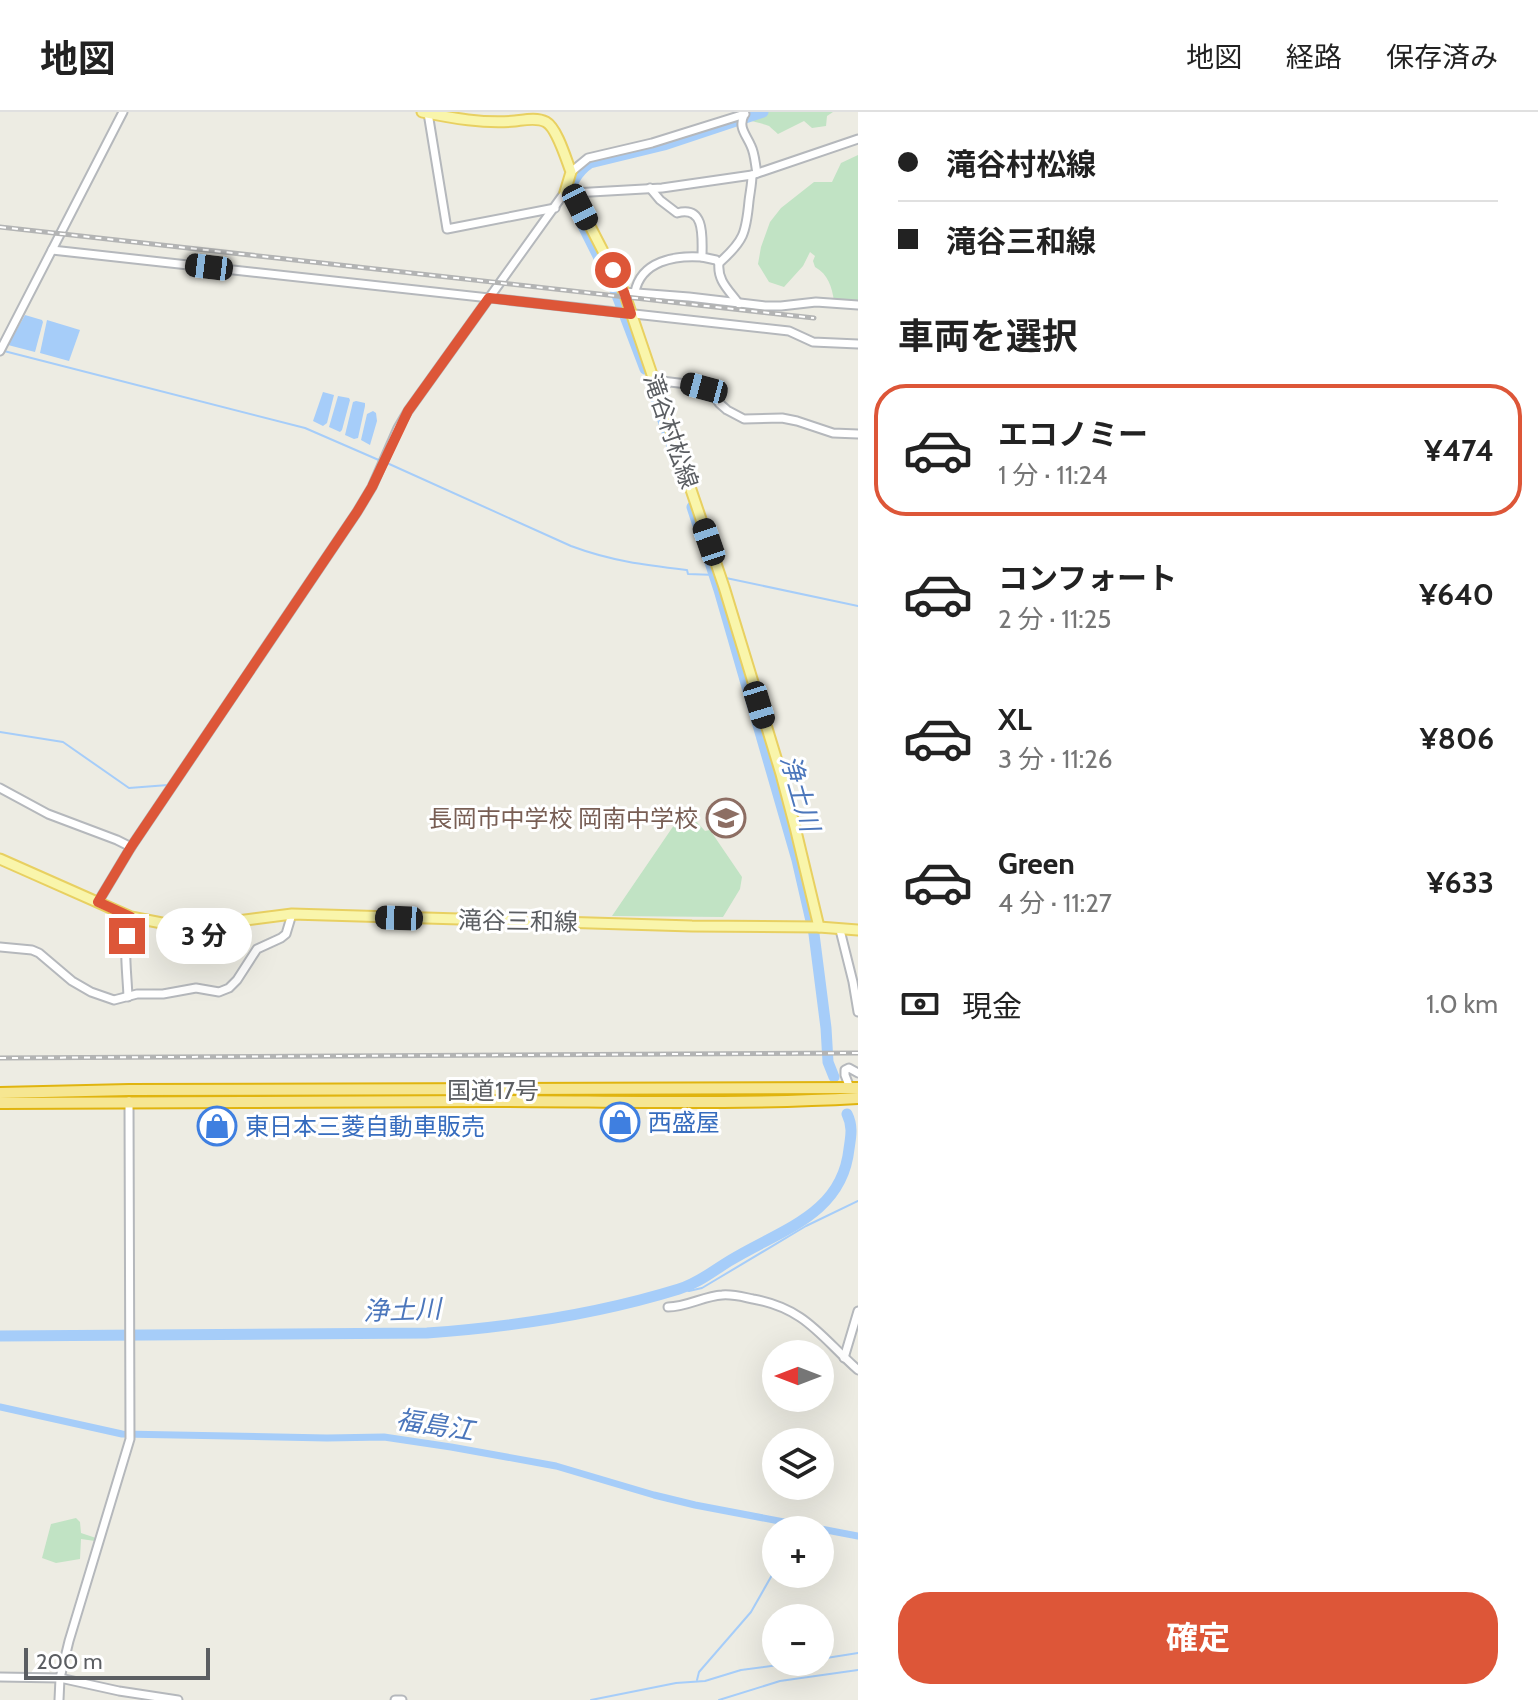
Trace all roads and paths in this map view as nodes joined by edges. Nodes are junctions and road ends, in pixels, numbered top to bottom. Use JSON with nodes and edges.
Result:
{"nodes":[{"id":1,"x":123,"y":112,"type":"edge"},
{"id":2,"x":425,"y":113,"type":"edge"},
{"id":3,"x":858,"y":139,"type":"edge"},
{"id":4,"x":571,"y":172,"type":"junction"},
{"id":5,"x":755,"y":174,"type":"junction"},
{"id":6,"x":650,"y":188,"type":"junction"},
{"id":7,"x":569,"y":193,"type":"junction"},
{"id":8,"x":555,"y":208,"type":"junction"},
{"id":9,"x":52,"y":250,"type":"junction"},
{"id":10,"x":702,"y":257,"type":"junction"},
{"id":11,"x":719,"y":263,"type":"junction"},
{"id":12,"x":624,"y":292,"type":"junction"},
{"id":13,"x":635,"y":292,"type":"junction"},
{"id":14,"x":489,"y":298,"type":"junction"},
{"id":15,"x":739,"y":304,"type":"junction"},
{"id":16,"x":858,"y":305,"type":"edge"},
{"id":17,"x":631,"y":314,"type":"junction"},
{"id":18,"x":858,"y":344,"type":"edge"},
{"id":19,"x":0,"y":351,"type":"edge"},
{"id":20,"x":653,"y":380,"type":"junction"},
{"id":21,"x":858,"y":434,"type":"edge"},
{"id":22,"x":0,"y":788,"type":"edge"},
{"id":23,"x":131,"y":847,"type":"junction"},
{"id":24,"x":0,"y":859,"type":"edge"},
{"id":25,"x":98,"y":902,"type":"junction"},
{"id":26,"x":292,"y":914,"type":"junction"},
{"id":27,"x":131,"y":917,"type":"junction"},
{"id":28,"x":819,"y":927,"type":"junction"},
{"id":29,"x":840,"y":930,"type":"junction"},
{"id":30,"x":858,"y":930,"type":"edge"},
{"id":31,"x":0,"y":947,"type":"edge"},
{"id":32,"x":128,"y":997,"type":"junction"},
{"id":33,"x":858,"y":1012,"type":"edge"},
{"id":34,"x":858,"y":1073,"type":"edge"},
{"id":35,"x":854,"y":1088,"type":"edge"},
{"id":36,"x":0,"y":1090,"type":"edge"},
{"id":37,"x":129,"y":1090,"type":"junction"},
{"id":38,"x":858,"y":1098,"type":"edge"},
{"id":39,"x":129,"y":1102,"type":"junction"},
{"id":40,"x":0,"y":1104,"type":"edge"},
{"id":41,"x":668,"y":1307,"type":"dead end"},
{"id":42,"x":858,"y":1311,"type":"edge"},
{"id":43,"x":844,"y":1358,"type":"junction"},
{"id":44,"x":858,"y":1370,"type":"edge"},
{"id":45,"x":0,"y":1677,"type":"edge"},
{"id":46,"x":60,"y":1678,"type":"junction"},
{"id":47,"x":59,"y":1700,"type":"edge"},
{"id":48,"x":178,"y":1700,"type":"edge"},
{"id":49,"x":395,"y":1700,"type":"edge"},
{"id":50,"x":402,"y":1700,"type":"edge"}],
"edges":[{"from":1,"to":9,"type":"street"},
{"from":2,"to":4,"type":"main road"},
{"from":2,"to":8,"type":"street"},
{"from":3,"to":5,"type":"street"},
{"from":4,"to":5,"type":"street"},
{"from":4,"to":7,"type":"main road"},
{"from":5,"to":6,"type":"street"},
{"from":5,"to":11,"type":"street"},
{"from":6,"to":7,"type":"street"},
{"from":6,"to":10,"type":"street"},
{"from":7,"to":8,"type":"street"},
{"from":7,"to":12,"type":"main road","name":"滝谷村松線"},
{"from":8,"to":14,"type":"street"},
{"from":9,"to":14,"type":"street"},
{"from":9,"to":19,"type":"street"},
{"from":10,"to":11,"type":"street"},
{"from":10,"to":13,"type":"street"},
{"from":11,"to":15,"type":"street"},
{"from":12,"to":13,"type":"street"},
{"from":12,"to":17,"type":"main road","name":"滝谷村松線"},
{"from":13,"to":15,"type":"street"},
{"from":14,"to":17,"type":"street"},
{"from":14,"to":23,"type":"street"},
{"from":15,"to":16,"type":"street"},
{"from":17,"to":18,"type":"street"},
{"from":17,"to":20,"type":"main road","name":"滝谷村松線"},
{"from":20,"to":21,"type":"street"},
{"from":20,"to":28,"type":"main road","name":"滝谷村松線"},
{"from":22,"to":23,"type":"street"},
{"from":23,"to":25,"type":"street"},
{"from":24,"to":25,"type":"main road","name":"滝谷三和線"},
{"from":25,"to":27,"type":"main road","name":"滝谷三和線"},
{"from":26,"to":27,"type":"main road","name":"滝谷三和線"},
{"from":26,"to":28,"type":"main road","name":"滝谷三和線"},
{"from":26,"to":32,"type":"street"},
{"from":27,"to":32,"type":"street"},
{"from":28,"to":29,"type":"main road","name":"滝谷三和線"},
{"from":29,"to":30,"type":"main road","name":"滝谷三和線"},
{"from":29,"to":33,"type":"street"},
{"from":31,"to":32,"type":"street"},
{"from":34,"to":35,"type":"street"},
{"from":35,"to":37,"type":"highway","name":"国道17号"},
{"from":36,"to":37,"type":"highway","name":"国道17号"},
{"from":37,"to":39,"type":"street"},
{"from":38,"to":39,"type":"highway","name":"国道17号"},
{"from":39,"to":40,"type":"highway","name":"国道17号"},
{"from":39,"to":46,"type":"street"},
{"from":41,"to":43,"type":"street"},
{"from":42,"to":43,"type":"street"},
{"from":43,"to":44,"type":"street"},
{"from":45,"to":46,"type":"street"},
{"from":46,"to":47,"type":"street"},
{"from":46,"to":48,"type":"street"},
{"from":49,"to":50,"type":"street"}]}
